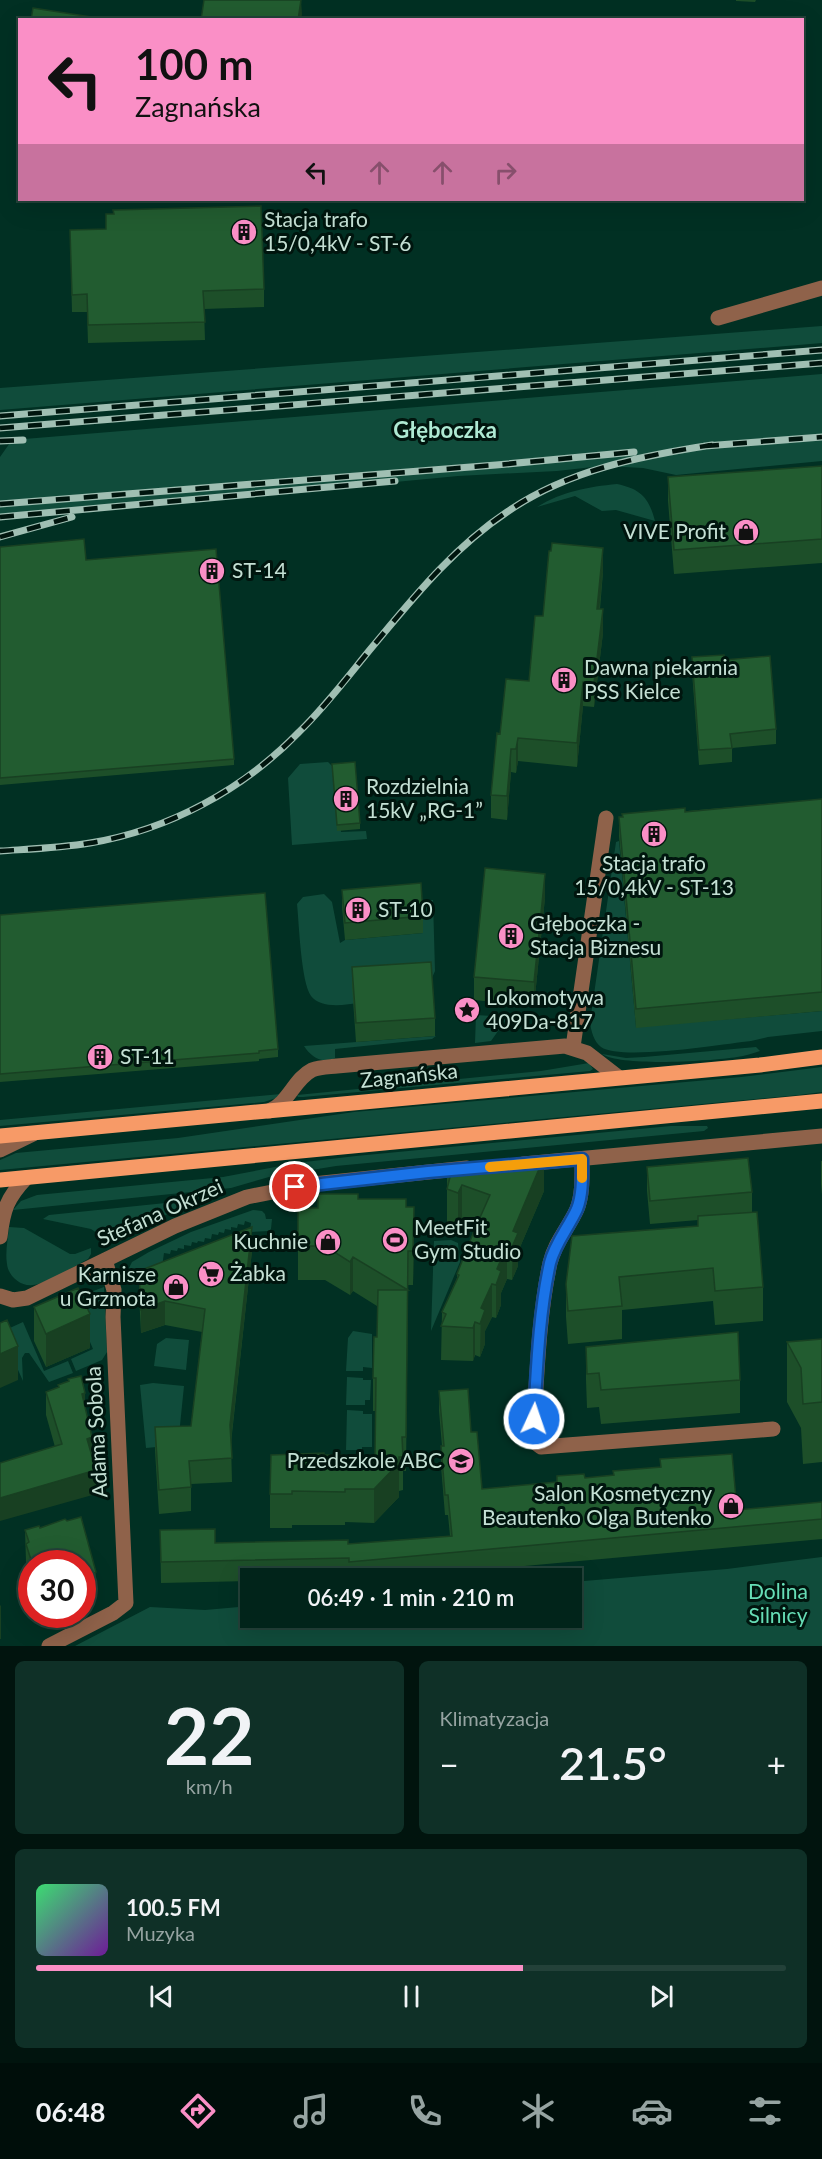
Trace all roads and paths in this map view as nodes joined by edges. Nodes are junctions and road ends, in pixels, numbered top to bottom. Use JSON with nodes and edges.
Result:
{"nodes":[{"id":1,"x":822,"y":288,"type":"edge"},
{"id":2,"x":718,"y":318,"type":"dead end"},
{"id":3,"x":606,"y":818,"type":"dead end"},
{"id":4,"x":573,"y":1047,"type":"junction"},
{"id":5,"x":822,"y":1057,"type":"edge"},
{"id":6,"x":618,"y":1077,"type":"junction"},
{"id":7,"x":822,"y":1101,"type":"edge"},
{"id":8,"x":269,"y":1111,"type":"junction"},
{"id":9,"x":36,"y":1133,"type":"junction"},
{"id":10,"x":0,"y":1136,"type":"edge"},
{"id":11,"x":822,"y":1136,"type":"edge"},
{"id":12,"x":0,"y":1150,"type":"edge"},
{"id":13,"x":582,"y":1159,"type":"junction"},
{"id":14,"x":504,"y":1165,"type":"edge"},
{"id":15,"x":482,"y":1167,"type":"edge"},
{"id":16,"x":26,"y":1178,"type":"junction"},
{"id":17,"x":0,"y":1180,"type":"edge"},
{"id":18,"x":0,"y":1237,"type":"edge"},
{"id":19,"x":105,"y":1260,"type":"junction"},
{"id":20,"x":0,"y":1296,"type":"edge"},
{"id":21,"x":774,"y":1429,"type":"dead end"},
{"id":22,"x":49,"y":1646,"type":"edge"}],
"edges":[{"from":1,"to":2,"type":"street"},
{"from":3,"to":4,"type":"street"},
{"from":4,"to":6,"type":"street"},
{"from":4,"to":8,"type":"street"},
{"from":5,"to":6,"type":"main road","name":"Zagnańska"},
{"from":6,"to":8,"type":"main road","name":"Zagnańska"},
{"from":7,"to":16,"type":"main road"},
{"from":8,"to":9,"type":"main road","name":"Zagnańska"},
{"from":9,"to":10,"type":"main road","name":"Zagnańska"},
{"from":9,"to":12,"type":"street"},
{"from":11,"to":13,"type":"street"},
{"from":13,"to":14,"type":"street"},
{"from":13,"to":21,"type":"street"},
{"from":15,"to":19,"type":"street","name":"Stefana Okrzei"},
{"from":16,"to":17,"type":"main road"},
{"from":16,"to":18,"type":"street"},
{"from":19,"to":20,"type":"street","name":"Stefana Okrzei"},
{"from":19,"to":22,"type":"street","name":"Adama Sobola"}]}
